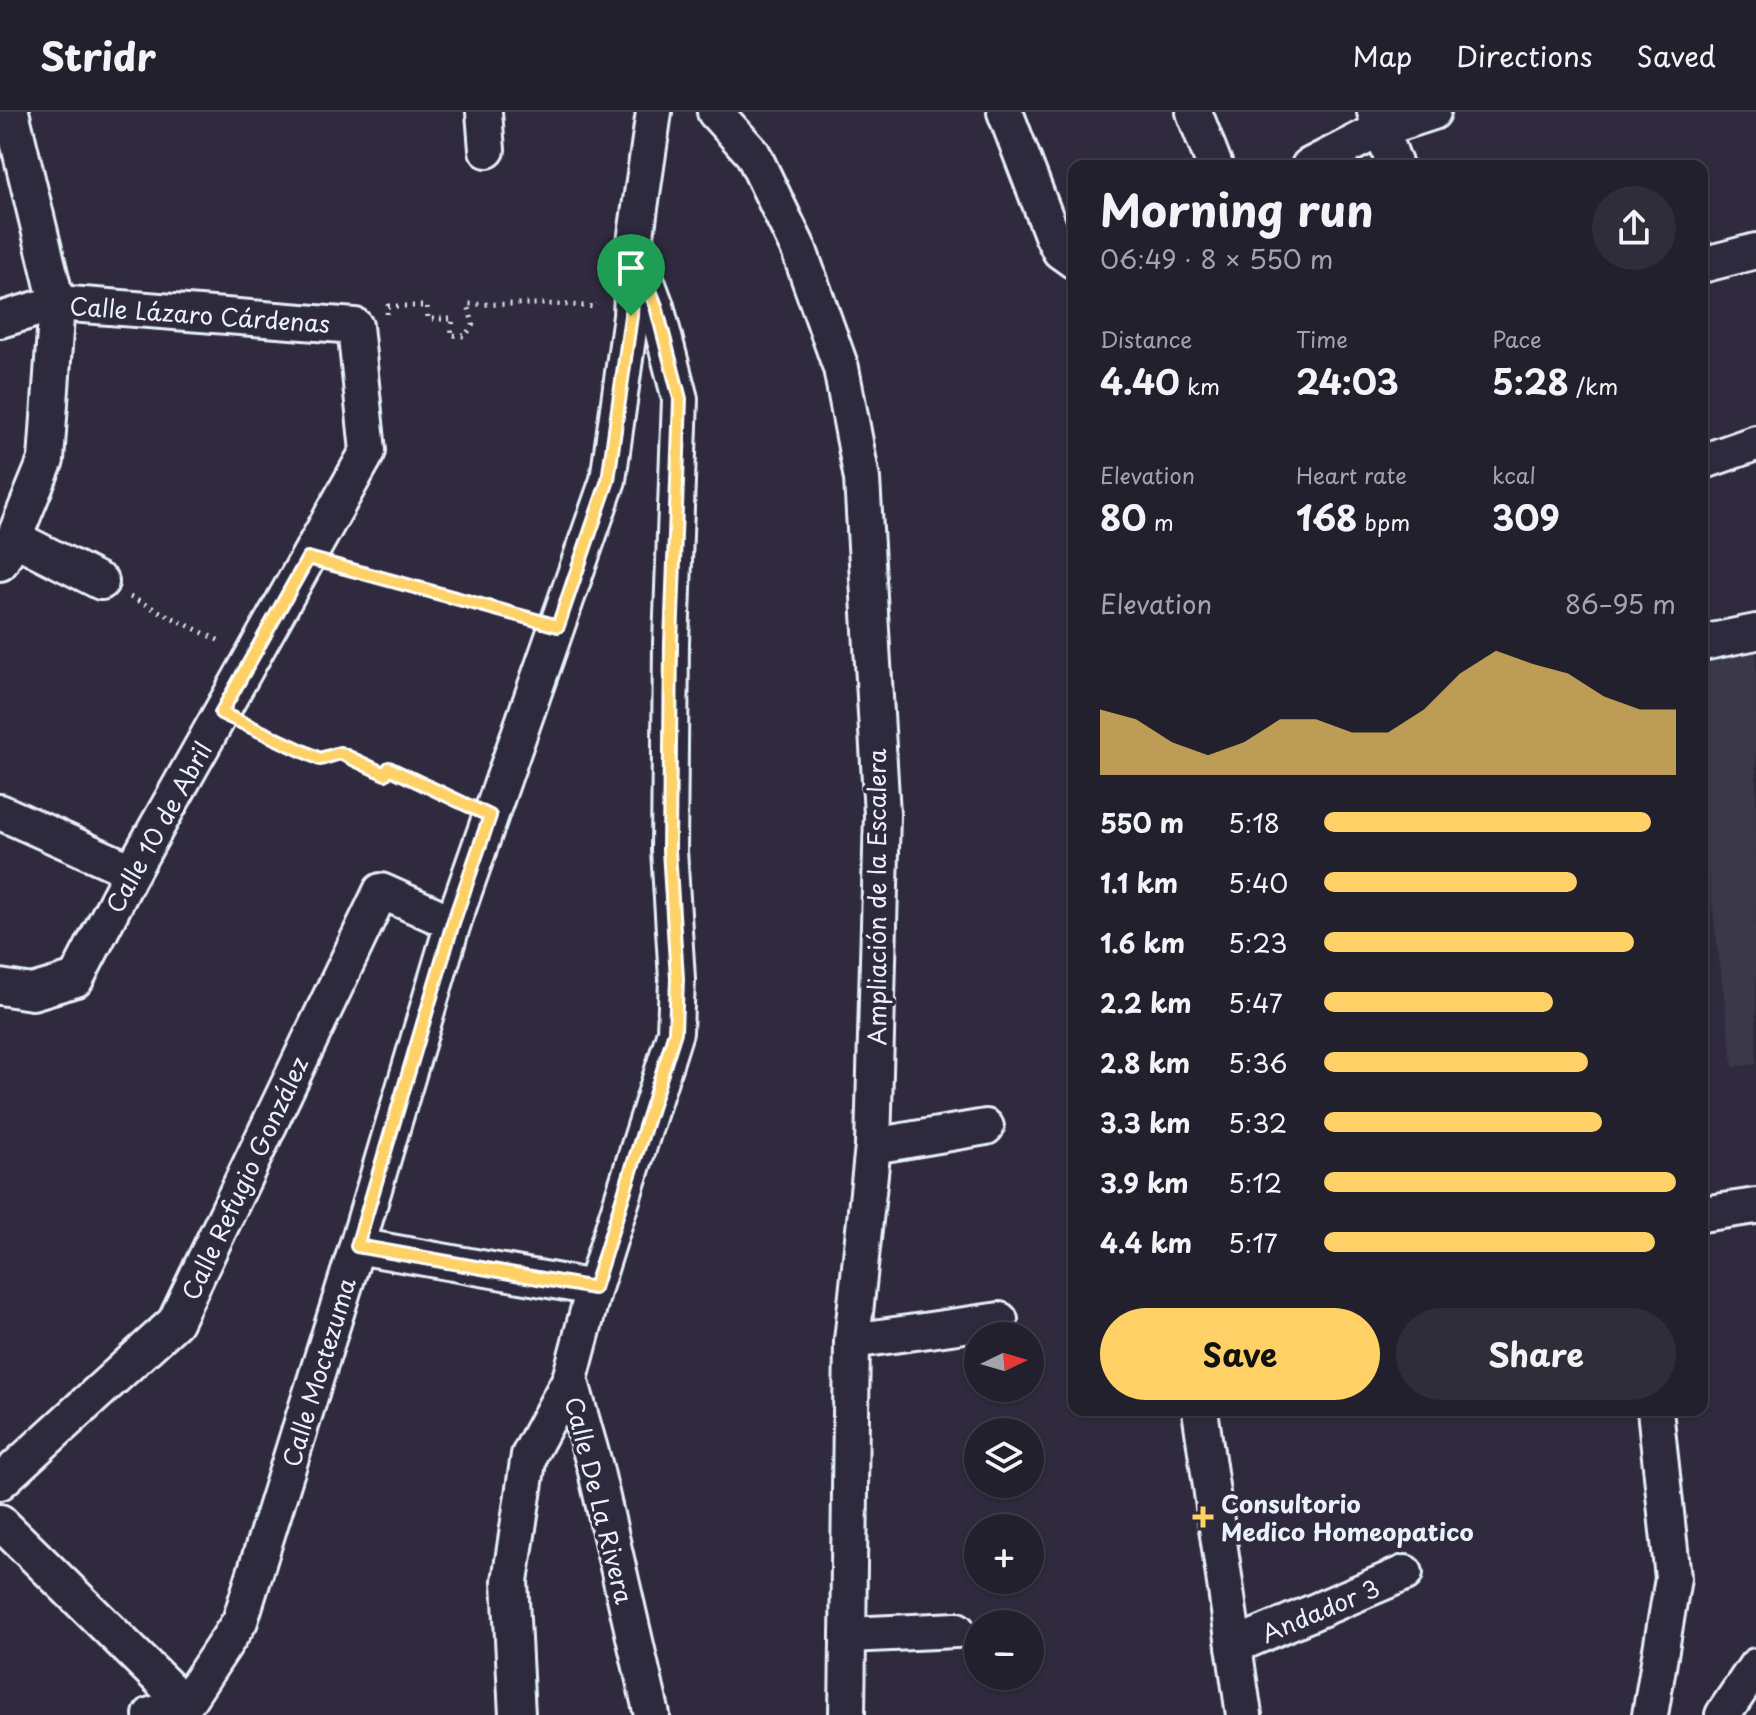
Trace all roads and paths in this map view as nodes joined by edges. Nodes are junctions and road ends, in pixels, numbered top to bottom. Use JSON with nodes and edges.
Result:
{"nodes":[{"id":1,"x":11,"y":112,"type":"edge"},
{"id":2,"x":484,"y":112,"type":"edge"},
{"id":3,"x":654,"y":112,"type":"edge"},
{"id":4,"x":715,"y":112,"type":"edge"},
{"id":5,"x":1005,"y":112,"type":"edge"},
{"id":6,"x":1194,"y":112,"type":"edge"},
{"id":7,"x":1433,"y":112,"type":"edge"},
{"id":8,"x":1378,"y":120,"type":"edge"},
{"id":9,"x":487,"y":150,"type":"dead end"},
{"id":10,"x":1213,"y":160,"type":"edge"},
{"id":11,"x":1318,"y":160,"type":"edge"},
{"id":12,"x":1393,"y":160,"type":"edge"},
{"id":13,"x":634,"y":249,"type":"junction"},
{"id":14,"x":1756,"y":251,"type":"edge"},
{"id":15,"x":1068,"y":258,"type":"edge"},
{"id":16,"x":1708,"y":263,"type":"edge"},
{"id":17,"x":600,"y":297,"type":"dead end"},
{"id":18,"x":57,"y":303,"type":"junction"},
{"id":19,"x":0,"y":320,"type":"edge"},
{"id":20,"x":355,"y":326,"type":"joint"},
{"id":21,"x":359,"y":361,"type":"junction"},
{"id":22,"x":1756,"y":443,"type":"edge"},
{"id":23,"x":1708,"y":460,"type":"edge"},
{"id":24,"x":7,"y":550,"type":"edge"},
{"id":25,"x":308,"y":558,"type":"junction"},
{"id":26,"x":101,"y":582,"type":"joint"},
{"id":27,"x":558,"y":626,"type":"junction"},
{"id":28,"x":1756,"y":632,"type":"edge"},
{"id":29,"x":1708,"y":642,"type":"edge"},
{"id":30,"x":225,"y":644,"type":"dead end"},
{"id":31,"x":221,"y":713,"type":"junction"},
{"id":32,"x":0,"y":812,"type":"edge"},
{"id":33,"x":490,"y":816,"type":"junction"},
{"id":34,"x":132,"y":871,"type":"junction"},
{"id":35,"x":453,"y":923,"type":"junction"},
{"id":36,"x":0,"y":987,"type":"edge"},
{"id":37,"x":986,"y":1127,"type":"dead end"},
{"id":38,"x":873,"y":1146,"type":"junction"},
{"id":39,"x":1756,"y":1206,"type":"edge"},
{"id":40,"x":1708,"y":1213,"type":"edge"},
{"id":41,"x":357,"y":1246,"type":"junction"},
{"id":42,"x":594,"y":1288,"type":"junction"},
{"id":43,"x":1000,"y":1320,"type":"dead end"},
{"id":44,"x":852,"y":1341,"type":"junction"},
{"id":45,"x":570,"y":1379,"type":"junction"},
{"id":46,"x":1201,"y":1416,"type":"edge"},
{"id":47,"x":1656,"y":1416,"type":"edge"},
{"id":48,"x":0,"y":1482,"type":"edge"},
{"id":49,"x":0,"y":1522,"type":"edge"},
{"id":50,"x":1405,"y":1573,"type":"dead end"},
{"id":51,"x":957,"y":1630,"type":"dead end"},
{"id":52,"x":848,"y":1635,"type":"junction"},
{"id":53,"x":1234,"y":1646,"type":"junction"},
{"id":54,"x":1756,"y":1666,"type":"edge"},
{"id":55,"x":185,"y":1704,"type":"junction"},
{"id":56,"x":151,"y":1715,"type":"edge"},
{"id":57,"x":517,"y":1715,"type":"edge"},
{"id":58,"x":652,"y":1715,"type":"edge"},
{"id":59,"x":847,"y":1715,"type":"edge"},
{"id":60,"x":1244,"y":1715,"type":"edge"},
{"id":61,"x":1650,"y":1715,"type":"edge"},
{"id":62,"x":1723,"y":1715,"type":"edge"}],
"edges":[{"from":1,"to":18,"type":"street"},
{"from":2,"to":9,"type":"street"},
{"from":3,"to":13,"type":"street","name":"Calle Moctezuma"},
{"from":4,"to":38,"type":"street","name":"Ampliación de la Escalera"},
{"from":5,"to":15,"type":"street"},
{"from":6,"to":10,"type":"street"},
{"from":7,"to":8,"type":"street"},
{"from":8,"to":11,"type":"street"},
{"from":8,"to":12,"type":"street"},
{"from":13,"to":27,"type":"street","name":"Calle Moctezuma"},
{"from":13,"to":42,"type":"street","name":"Calle De La Rivera"},
{"from":14,"to":16,"type":"street"},
{"from":17,"to":21,"type":"path"},
{"from":18,"to":19,"type":"street","name":"Calle Lázaro Cárdenas"},
{"from":18,"to":20,"type":"street","name":"Calle Lázaro Cárdenas"},
{"from":18,"to":24,"type":"street"},
{"from":20,"to":21,"type":"street","name":"Calle 10 de Abril"},
{"from":21,"to":25,"type":"street","name":"Calle 10 de Abril"},
{"from":22,"to":23,"type":"street"},
{"from":24,"to":26,"type":"street"},
{"from":25,"to":27,"type":"path"},
{"from":25,"to":31,"type":"street","name":"Calle 10 de Abril"},
{"from":26,"to":30,"type":"path"},
{"from":27,"to":33,"type":"street","name":"Calle Moctezuma"},
{"from":28,"to":29,"type":"street"},
{"from":31,"to":33,"type":"path"},
{"from":31,"to":34,"type":"street","name":"Calle 10 de Abril"},
{"from":32,"to":34,"type":"street"},
{"from":33,"to":35,"type":"street","name":"Calle Moctezuma"},
{"from":34,"to":36,"type":"street","name":"Calle 10 de Abril"},
{"from":35,"to":41,"type":"street","name":"Calle Moctezuma"},
{"from":35,"to":48,"type":"street","name":"Calle Refugio González"},
{"from":37,"to":38,"type":"street"},
{"from":38,"to":44,"type":"street","name":"Ampliación de la Escalera"},
{"from":39,"to":40,"type":"street"},
{"from":41,"to":42,"type":"street"},
{"from":41,"to":55,"type":"street","name":"Calle Moctezuma"},
{"from":42,"to":45,"type":"street","name":"Calle De La Rivera"},
{"from":43,"to":44,"type":"street"},
{"from":44,"to":52,"type":"street","name":"Ampliación de la Escalera"},
{"from":45,"to":57,"type":"street"},
{"from":45,"to":58,"type":"street","name":"Calle De La Rivera"},
{"from":46,"to":53,"type":"street"},
{"from":47,"to":61,"type":"street"},
{"from":49,"to":55,"type":"street"},
{"from":50,"to":53,"type":"street","name":"Andador 3"},
{"from":51,"to":52,"type":"street"},
{"from":52,"to":59,"type":"street","name":"Ampliación de la Escalera"},
{"from":53,"to":60,"type":"street"},
{"from":54,"to":62,"type":"street"},
{"from":55,"to":56,"type":"street"}]}
